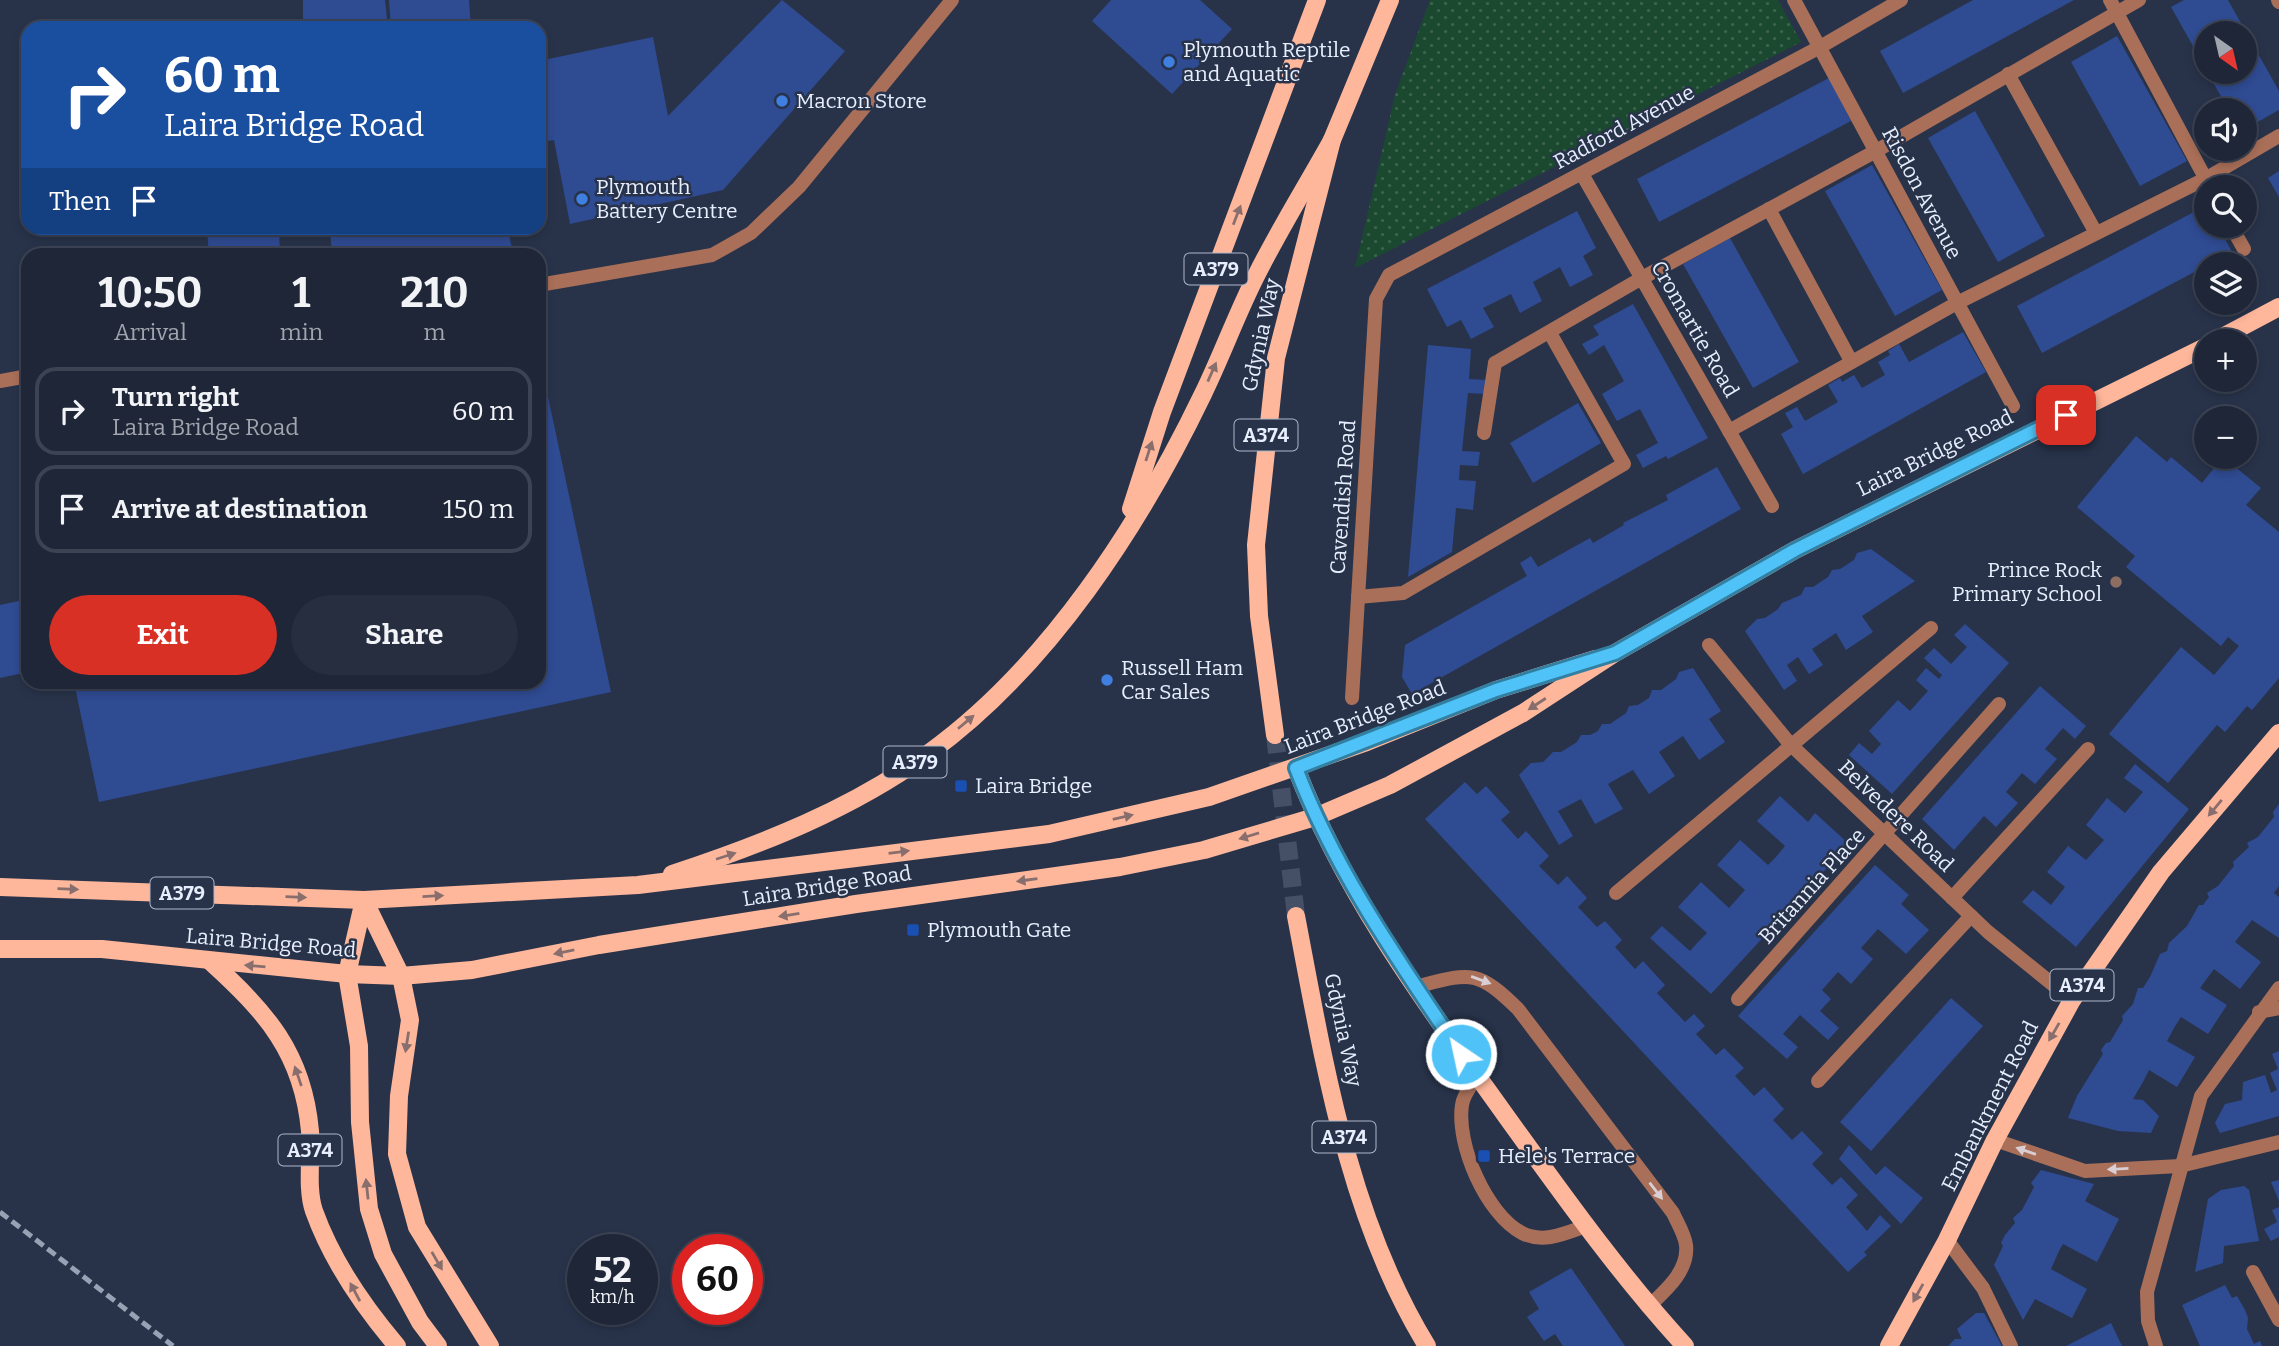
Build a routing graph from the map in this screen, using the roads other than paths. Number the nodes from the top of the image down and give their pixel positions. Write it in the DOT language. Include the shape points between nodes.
graph roads {
  1 [pos="952,0"];
  2 [pos="1317,0"];
  3 [pos="1390,0"];
  4 [pos="1794,0"];
  5 [pos="1901,0"];
  6 [pos="2110,0"];
  7 [pos="2139,0"];
  8 [pos="2117,13"];
  9 [pos="1819,47"];
  10 [pos="2008,74"];
  11 [pos="2279,136"];
  12 [pos="1332,140"];
  13 [pos="1876,151"];
  14 [pos="1582,174"];
  15 [pos="2203,175"];
  16 [pos="2219,175"];
  17 [pos="2194,189"];
  18 [pos="1769,209"];
  19 [pos="2096,233"];
  20 [pos="2238,238"];
  21 [pos="2245,249"];
  22 [pos="1642,278"];
  23 [pos="546,284"];
  24 [pos="1376,299"];
  25 [pos="1957,303"];
  26 [pos="2279,307"];
  27 [pos="2238,329"];
  28 [pos="1550,333"];
  29 [pos="2194,352"];
  30 [pos="1852,361"];
  31 [pos="21,377"];
  32 [pos="0,381"];
  33 [pos="2013,406"];
  34 [pos="1729,431"];
  35 [pos="1484,433"];
  36 [pos="1772,506"];
  37 [pos="1121,539"];
  38 [pos="1358,597"];
  39 [pos="1931,628"];
  40 [pos="1709,645"];
  41 [pos="1615,653"];
  42 [pos="1352,698"];
  43 [pos="2000,704"];
  44 [pos="2279,733"];
  45 [pos="1275,735"];
  46 [pos="1790,744"];
  47 [pos="2088,749"];
  48 [pos="1296,768"];
  49 [pos="1315,817"];
  50 [pos="1886,835"];
  51 [pos="638,886"];
  52 [pos="0,887"];
  53 [pos="1616,893"];
  54 [pos="1952,898"];
  55 [pos="364,900"];
  56 [pos="1296,916"];
  57 [pos="1971,916"];
  58 [pos="0,949"];
  59 [pos="211,962"];
  60 [pos="347,974"];
  61 [pos="401,975"];
  62 [pos="1415,987"];
  63 [pos="2279,988"];
  64 [pos="1738,999"];
  65 [pos="2072,1000"];
  66 [pos="2279,1008"];
  67 [pos="2259,1012"];
  68 [pos="1477,1076"];
  69 [pos="1818,1082"];
  70 [pos="1995,1140"];
  71 [pos="2279,1142"];
  72 [pos="2180,1166"];
  73 [pos="1586,1226"];
  74 [pos="1947,1240"];
  75 [pos="2253,1272"];
  76 [pos="1648,1307"];
  77 [pos="2279,1320"];
  78 [pos="397,1346"];
  79 [pos="438,1346"];
  80 [pos="490,1346"];
  81 [pos="1427,1346"];
  82 [pos="1685,1346"];
  83 [pos="1888,1346"];
  84 [pos="2011,1346"];
  85 [pos="2156,1346"];
  1 -- 23 [label="street" via="799,187 751,233 712,255"];
  37 -- 2 [label="main road, A379, one-way" via="1162,412"];
  3 -- 12 [label="main road, Gdynia Way / A374"];
  4 -- 9 [label="street, Risdon Avenue"];
  5 -- 9 [label="street, Radford Avenue"];
  6 -- 8 [label="street"];
  7 -- 8 [label="street"];
  8 -- 10 [label="street"];
  8 -- 15 [label="street"];
  9 -- 13 [label="street, Risdon Avenue"];
  9 -- 14 [label="street, Radford Avenue"];
  10 -- 13 [label="street"];
  10 -- 19 [label="street"];
  11 -- 16 [label="street"];
  37 -- 12 [label="main road, A379, one-way" via="1178,443 1257,274"];
  12 -- 45 [label="main road, Gdynia Way / A374" via="1276,358 1261,486 1256,545 1259,616"];
  13 -- 18 [label="street"];
  13 -- 25 [label="street, Risdon Avenue"];
  14 -- 22 [label="street, Cromartie Road"];
  14 -- 24 [label="street, Radford Avenue" via="1389,275"];
  17 -- 19 [label="street"];
  18 -- 22 [label="street"];
  18 -- 30 [label="street"];
  19 -- 25 [label="street"];
  20 -- 21 [label="street"];
  22 -- 28 [label="street"];
  22 -- 34 [label="street, Cromartie Road"];
  24 -- 38 [label="street, Cavendish Road"];
  25 -- 30 [label="street"];
  25 -- 33 [label="street, Risdon Avenue"];
  26 -- 27 [label="main road"];
  28 -- 35 [label="street" via="1495,363"];
  28 -- 38 [label="street" via="1624,464 1403,593"];
  29 -- 41 [label="main road, Laira Bridge Road / A379" via="1895,498"];
  30 -- 34 [label="street"];
  31 -- 32 [label="street"];
  34 -- 36 [label="street, Cromartie Road"];
  51 -- 37 [label="main road, A379, one-way" via="747,850 822,817 930,752 1024,665 1086,591"];
  38 -- 42 [label="street, Cavendish Road"];
  39 -- 46 [label="street"];
  40 -- 46 [label="street, Belvedere Road"];
  41 -- 48 [label="main road, Laira Bridge Road / A379" via="1496,690"];
  41 -- 49 [label="main road, Laira Bridge Road / A379, one-way" via="1523,713 1432,764"];
  43 -- 50 [label="street, Britannia Place"];
  44 -- 65 [label="main road, Embankment Road / A374, one-way" via="2161,872"];
  46 -- 50 [label="street, Belvedere Road"];
  46 -- 53 [label="street"];
  47 -- 54 [label="street"];
  48 -- 49 [label="main road"];
  51 -- 48 [label="main road, Laira Bridge Road / A379, one-way" via="1049,834 1209,797"];
  49 -- 61 [label="main road, Laira Bridge Road / A379, one-way" via="1204,850 1120,867 856,904 472,970"];
  49 -- 62 [label="main road"];
  50 -- 54 [label="street, Belvedere Road"];
  50 -- 64 [label="street, Britannia Place"];
  55 -- 51 [label="main road, Laira Bridge Road / A379, one-way"];
  52 -- 55 [label="main road, Laira Bridge Road / A379, one-way"];
  54 -- 57 [label="street, Belvedere Road"];
  55 -- 60 [label="main road, A374"];
  55 -- 61 [label="main road"];
  56 -- 81 [label="main road, Gdynia Way / A374" via="1323,1057 1364,1217"];
  57 -- 65 [label="street, Belvedere Road"];
  57 -- 69 [label="street"];
  58 -- 59 [label="main road, Laira Bridge Road / A379" via="102,949"];
  60 -- 59 [label="main road, Laira Bridge Road / A379, one-way"];
  78 -- 59 [label="main road, A374, one-way" via="362,1304 313,1208 310,1130 291,1055 260,1009"];
  60 -- 61 [label="main road, Laira Bridge Road / A379"];
  79 -- 60 [label="main road, A374, one-way" via="383,1254 369,1209 360,1122 359,1046"];
  61 -- 80 [label="main road, one-way" via="410,1020 399,1096 397,1154 417,1227"];
  62 -- 68 [label="main road"];
  62 -- 76 [label="street, one-way" via="1466,974 1492,983 1518,1009 1673,1213 1686,1245 1683,1265 1673,1283"];
  63 -- 67 [label="street"];
  65 -- 70 [label="main road, Embankment Road / A374, one-way"];
  66 -- 67 [label="street"];
  67 -- 72 [label="street" via="2201,1096"];
  68 -- 73 [label="main road"];
  68 -- 73 [label="street" via="1462,1102 1462,1133 1469,1163 1502,1216 1523,1234 1549,1238"];
  72 -- 70 [label="street, one-way" via="2085,1171"];
  70 -- 74 [label="main road, Embankment Road / A374"];
  71 -- 72 [label="street"];
  72 -- 85 [label="street" via="2147,1292 2148,1321"];
  73 -- 76 [label="main road"];
  74 -- 83 [label="main road, Embankment Road / A374, one-way"];
  74 -- 84 [label="street" via="1983,1288"];
  75 -- 77 [label="street"];
  76 -- 82 [label="main road"];
}
